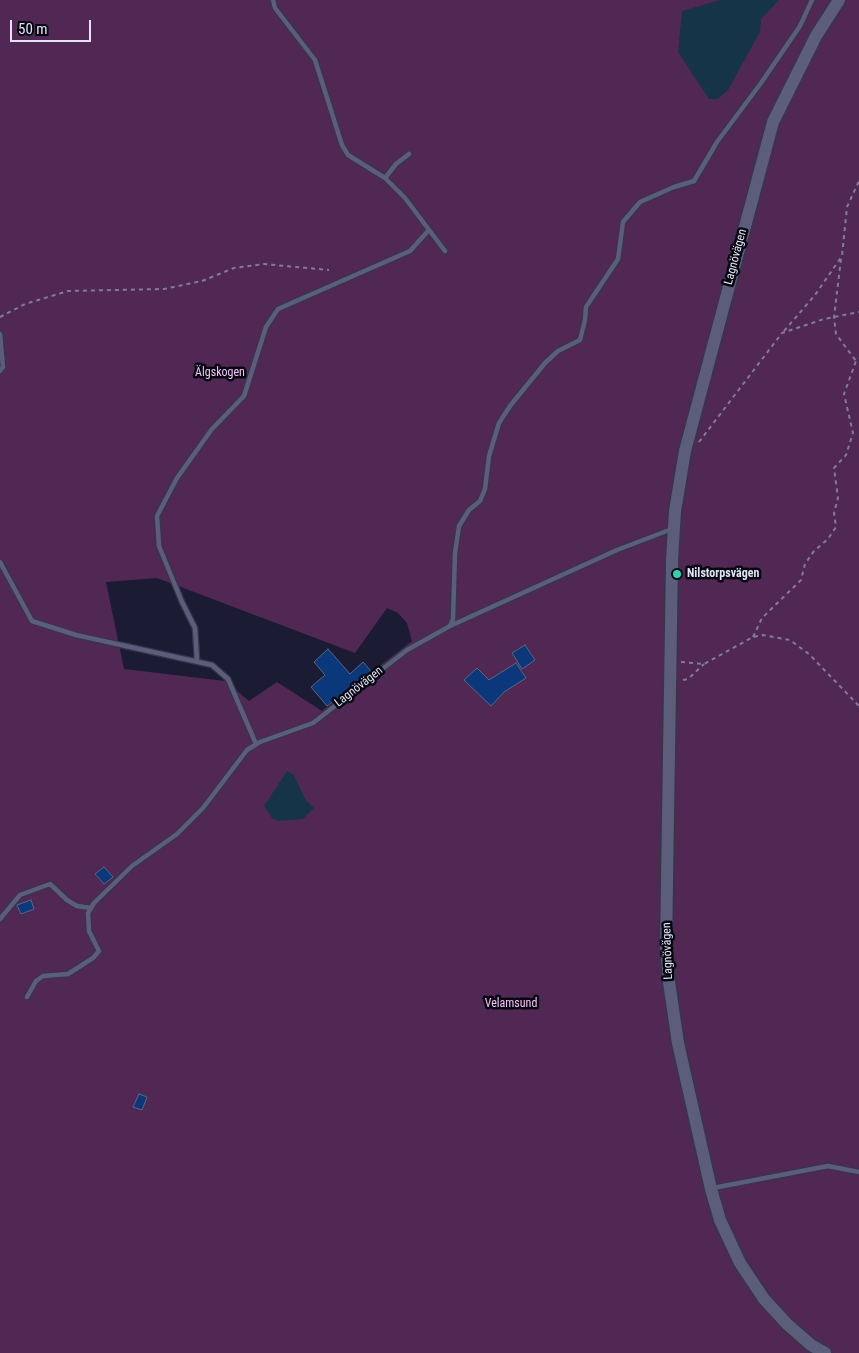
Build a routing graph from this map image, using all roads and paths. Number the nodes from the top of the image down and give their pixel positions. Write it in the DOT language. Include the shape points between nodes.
graph roads {
  1 [pos="273,0"];
  2 [pos="812,0"];
  3 [pos="839,0"];
  4 [pos="409,154"];
  5 [pos="385,178"];
  6 [pos="859,181"];
  7 [pos="428,231"];
  8 [pos="445,250"];
  9 [pos="842,256"];
  10 [pos="329,270"];
  11 [pos="859,312"];
  12 [pos="0,317"];
  13 [pos="834,317"];
  14 [pos="782,332"];
  15 [pos="0,334"];
  16 [pos="858,360"];
  17 [pos="0,371"];
  18 [pos="685,451"];
  19 [pos="674,528"];
  20 [pos="0,562"];
  21 [pos="450,626"];
  22 [pos="753,637"];
  23 [pos="678,654"];
  24 [pos="196,660"];
  25 [pos="704,664"];
  26 [pos="671,682"];
  27 [pos="859,706"];
  28 [pos="256,744"];
  29 [pos="91,908"];
  30 [pos="0,919"];
  31 [pos="27,997"];
  32 [pos="859,1172"];
  33 [pos="711,1189"];
  34 [pos="825,1353"];
  1 -- 5 [label="lane" via="275,8 315,60 348,155"];
  2 -- 21 [label="lane" via="800,26 717,142 694,181 640,202 624,222 618,259 586,307 580,340 558,351 545,363 499,423 489,456 486,489 459,526"];
  3 -- 18 [label="street, Lagnövägen" via="808,49 773,122"];
  4 -- 5 [label="lane"];
  5 -- 7 [label="lane" via="405,198"];
  6 -- 9 [label="path" via="847,207"];
  7 -- 8 [label="lane"];
  7 -- 24 [label="lane" via="410,251 278,309 266,327 244,396 212,429 177,478 156,516 159,546 195,628"];
  9 -- 13 [label="path"];
  9 -- 14 [label="path" via="815,295"];
  10 -- 12 [label="path" via="264,264 234,268 202,281 164,289 68,291 25,304"];
  11 -- 13 [label="path"];
  13 -- 14 [label="path"];
  13 -- 16 [label="path" via="836,334"];
  14 -- 18 [label="path" via="702,441"];
  15 -- 17 [label="lane" via="3,367"];
  16 -- 22 [label="path" via="844,394 853,433 846,454 834,468 838,498 834,513 836,527 805,564 801,580 762,618"];
  18 -- 19 [label="street, Lagnövägen"];
  19 -- 21 [label="lane, Lagnövägen" via="617,550"];
  19 -- 26 [label="street, Lagnövägen"];
  20 -- 24 [label="lane" via="32,621 76,635"];
  21 -- 28 [label="lane, Lagnövägen" via="407,650 313,723"];
  22 -- 25 [label="path"];
  22 -- 27 [label="path" via="790,640 809,654"];
  23 -- 25 [label="path" via="681,663"];
  24 -- 28 [label="lane" via="212,665 228,679"];
  25 -- 26 [label="path" via="688,679"];
  26 -- 33 [label="street, Lagnövägen" via="666,947 678,1043"];
  28 -- 29 [label="lane, Lagnövägen" via="239,759 204,808 176,834 132,866"];
  29 -- 30 [label="lane" via="77,906 50,884 20,895"];
  29 -- 31 [label="lane" via="88,912 89,931 99,951 83,966 68,974 43,976 36,981"];
  32 -- 33 [label="lane" via="828,1166"];
  33 -- 34 [label="street, Lagnövägen" via="732,1249 748,1277 787,1324"];
}
